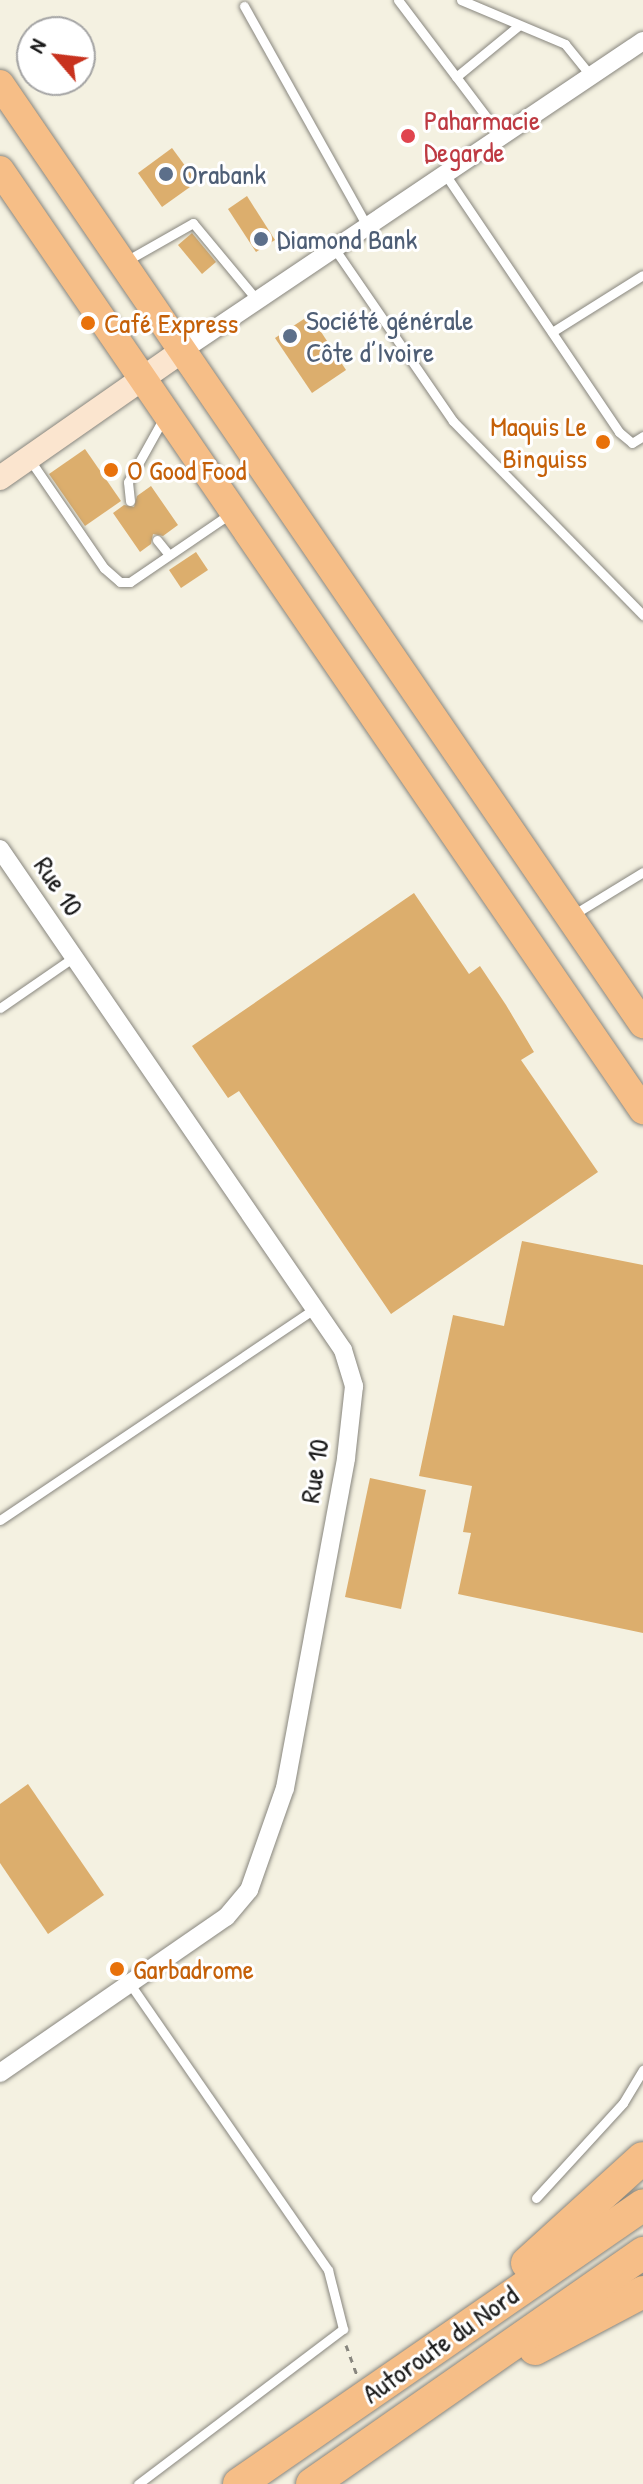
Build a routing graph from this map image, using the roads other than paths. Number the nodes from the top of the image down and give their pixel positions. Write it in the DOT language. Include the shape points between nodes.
graph roads {
  1 [pos="398,0"];
  2 [pos="461,0"];
  3 [pos="244,6"];
  4 [pos="518,26"];
  5 [pos="643,41"];
  6 [pos="591,76"];
  7 [pos="456,77"];
  8 [pos="0,84"];
  9 [pos="501,136"];
  10 [pos="0,170"];
  11 [pos="445,174"];
  12 [pos="367,226"];
  13 [pos="334,248"];
  14 [pos="120,265"];
  15 [pos="643,275"];
  16 [pos="257,300"];
  17 [pos="215,328"];
  18 [pos="552,332"];
  19 [pos="179,353"];
  20 [pos="140,379"];
  21 [pos="204,389"];
  22 [pos="165,416"];
  23 [pos="643,436"];
  24 [pos="28,458"];
  25 [pos="0,478"];
  26 [pos="130,501"];
  27 [pos="231,513"];
  28 [pos="157,540"];
  29 [pos="169,555"];
  30 [pos="643,615"];
  31 [pos="0,849"];
  32 [pos="643,872"];
  33 [pos="571,916"];
  34 [pos="74,957"];
  35 [pos="0,1008"];
  36 [pos="643,1024"];
  37 [pos="643,1110"];
  38 [pos="316,1308"];
  39 [pos="0,1520"];
  40 [pos="130,1984"];
  41 [pos="643,2070"];
  42 [pos="0,2073"];
  43 [pos="643,2158"];
  44 [pos="536,2198"];
  45 [pos="643,2205"];
  46 [pos="643,2253"];
  47 [pos="643,2292"];
  48 [pos="425,2353"];
  49 [pos="439,2398"];
  50 [pos="138,2484"];
  51 [pos="239,2484"];
  52 [pos="312,2484"];
  1 -- 7 [label="lane"];
  2 -- 4 [label="lane"];
  3 -- 12 [label="lane"];
  4 -- 6 [label="lane" via="565,44"];
  4 -- 7 [label="lane"];
  5 -- 6 [label="street"];
  6 -- 9 [label="street"];
  7 -- 9 [label="lane"];
  8 -- 14 [label="main road"];
  9 -- 11 [label="street"];
  10 -- 20 [label="main road"];
  11 -- 12 [label="street"];
  11 -- 18 [label="lane"];
  12 -- 13 [label="street"];
  13 -- 16 [label="street"];
  13 -- 30 [label="lane" via="453,421"];
  14 -- 16 [label="lane" via="193,223"];
  14 -- 19 [label="main road"];
  15 -- 18 [label="lane"];
  16 -- 17 [label="street"];
  17 -- 19 [label="street"];
  17 -- 21 [label="street" via="203,359"];
  18 -- 23 [label="lane" via="625,440 632,443"];
  19 -- 20 [label="street"];
  19 -- 21 [label="main road"];
  20 -- 22 [label="main road"];
  20 -- 24 [label="street"];
  21 -- 33 [label="main road"];
  22 -- 26 [label="lane" via="128,482"];
  22 -- 27 [label="main road"];
  24 -- 25 [label="street"];
  24 -- 29 [label="lane" via="111,576 130,582"];
  27 -- 29 [label="lane"];
  27 -- 37 [label="main road"];
  28 -- 29 [label="lane"];
  31 -- 34 [label="street, Rue 10"];
  32 -- 33 [label="lane"];
  33 -- 36 [label="main road"];
  34 -- 35 [label="lane"];
  34 -- 38 [label="street, Rue 10"];
  38 -- 39 [label="lane"];
  38 -- 40 [label="street, Rue 10" via="350,1363 354,1386 341,1488 285,1788 249,1890 226,1917"];
  40 -- 42 [label="street, Rue 10"];
  40 -- 50 [label="lane" via="328,2270 343,2329"];
  41 -- 44 [label="lane" via="623,2103"];
  43 -- 48 [label="highway"];
  45 -- 48 [label="highway, Autoroute du Nord"];
  46 -- 49 [label="highway, Autoroute du Nord"];
  47 -- 49 [label="highway"];
  48 -- 51 [label="highway, Autoroute du Nord"];
  49 -- 52 [label="highway, Autoroute du Nord"];
}
